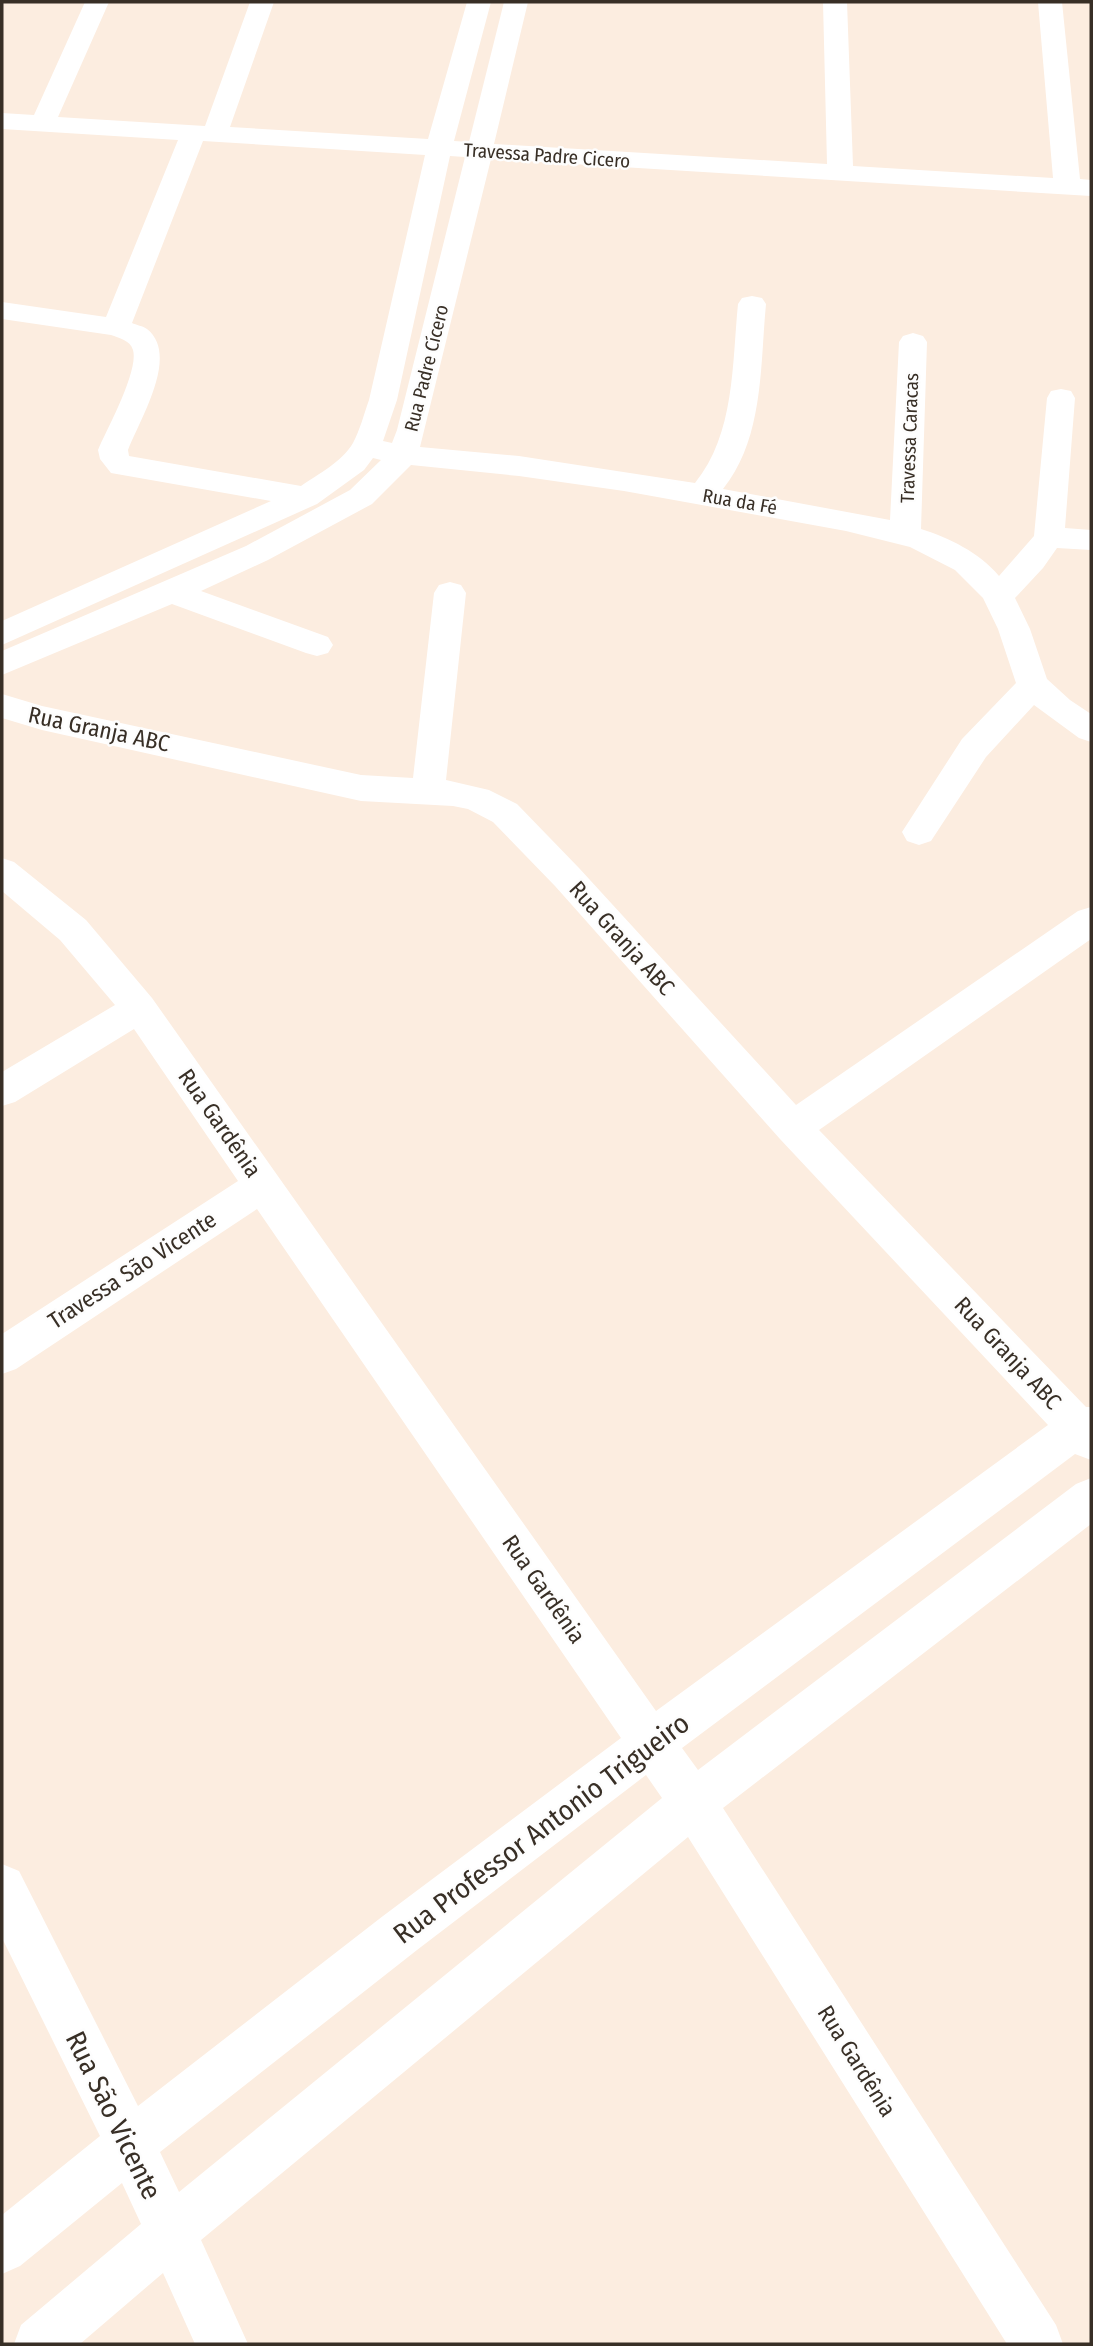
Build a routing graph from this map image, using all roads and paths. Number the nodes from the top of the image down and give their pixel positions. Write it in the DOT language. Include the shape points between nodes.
graph roads {
  1 [pos="97,2"];
  2 [pos="262,2"];
  3 [pos="479,2"];
  4 [pos="516,2"];
  5 [pos="835,2"];
  6 [pos="1050,2"];
  7 [pos="43,123"];
  8 [pos="8,129"];
  9 [pos="204,133"];
  10 [pos="439,148"];
  11 [pos="479,150"];
  12 [pos="839,172"];
  13 [pos="1079,187"];
  14 [pos="752,304"];
  15 [pos="2,311"];
  16 [pos="116,327"];
  17 [pos="913,342"];
  18 [pos="1061,398"];
  19 [pos="366,447"];
  20 [pos="402,457"];
  21 [pos="702,495"];
  22 [pos="306,498"];
  23 [pos="905,535"];
  24 [pos="1049,537"];
  25 [pos="1091,540"];
  26 [pos="171,592"];
  27 [pos="450,593"];
  28 [pos="998,596"];
  29 [pos="2,634"];
  30 [pos="317,645"];
  31 [pos="2,664"];
  32 [pos="1032,685"];
  33 [pos="2,706"];
  34 [pos="1091,730"];
  35 [pos="428,791"];
  36 [pos="919,832"];
  37 [pos="2,871"];
  38 [pos="1091,921"];
  39 [pos="139,1008"];
  40 [pos="2,1091"];
  41 [pos="793,1128"];
  42 [pos="263,1185"];
  43 [pos="2,1356"];
  44 [pos="1087,1431"];
  45 [pos="1091,1498"];
  46 [pos="651,1742"];
  47 [pos="693,1803"];
  48 [pos="2,1888"];
  49 [pos="130,2143"];
  50 [pos="171,2232"];
  51 [pos="2,2249"];
  52 [pos="40,2344"];
  53 [pos="222,2344"];
  54 [pos="1037,2344"];
  1 -- 7 [label="street"];
  2 -- 9 [label="street"];
  3 -- 10 [label="street, Rua Padre Cícero"];
  4 -- 11 [label="street, Rua Padre Cícero"];
  5 -- 12 [label="street"];
  6 -- 13 [label="street"];
  7 -- 8 [label="street, Travessa Padre Cicero"];
  7 -- 9 [label="street, Travessa Padre Cicero"];
  9 -- 10 [label="street, Travessa Padre Cicero"];
  9 -- 16 [label="street"];
  10 -- 11 [label="street, Travessa Padre Cicero"];
  10 -- 19 [label="street, Rua Padre Cícero" via="383,400"];
  11 -- 12 [label="street, Travessa Padre Cicero"];
  11 -- 20 [label="street, Rua Padre Cícero"];
  12 -- 13 [label="street, Travessa Padre Cicero"];
  14 -- 21 [label="street" via="738,430 719,474"];
  15 -- 16 [label="street"];
  16 -- 22 [label="street" via="137,335 147,350 147,368 113,450 122,466"];
  17 -- 23 [label="street, Travessa Caracas"];
  18 -- 24 [label="street"];
  19 -- 20 [label="street, Rua da Fé"];
  19 -- 22 [label="street, Rua Padre Cícero"];
  20 -- 21 [label="street, Rua da Fé" via="514,465"];
  20 -- 26 [label="street, Rua Padre Cícero" via="361,497 257,553"];
  21 -- 23 [label="street, Rua da Fé"];
  22 -- 29 [label="street, Rua Padre Cícero"];
  23 -- 28 [label="street, Rua da Fé" via="956,558 984,578"];
  24 -- 25 [label="street"];
  24 -- 28 [label="street"];
  26 -- 30 [label="street"];
  26 -- 31 [label="street, Rua Padre Cícero"];
  27 -- 35 [label="street"];
  28 -- 32 [label="street, Rua da Fé"];
  32 -- 34 [label="street"];
  32 -- 36 [label="street" via="974,748"];
  33 -- 35 [label="street, Rua Granja ABC" via="361,788"];
  35 -- 41 [label="street, Rua Granja ABC" via="477,799 505,813"];
  37 -- 39 [label="street, Rua Gardênia" via="74,930"];
  38 -- 41 [label="street"];
  39 -- 40 [label="street"];
  39 -- 42 [label="street, Rua Gardênia"];
  41 -- 44 [label="street, Rua Granja ABC"];
  42 -- 43 [label="street, Travessa São Vicente"];
  42 -- 46 [label="street, Rua Gardênia"];
  44 -- 46 [label="street, Rua Professor Antonio Trigueiro"];
  45 -- 47 [label="street"];
  46 -- 47 [label="street, Rua Gardênia"];
  46 -- 49 [label="street, Rua Professor Antonio Trigueiro"];
  47 -- 50 [label="street"];
  47 -- 54 [label="street, Rua Gardênia"];
  48 -- 49 [label="street, Rua São Vicente"];
  49 -- 50 [label="street, Rua São Vicente"];
  49 -- 51 [label="street, Rua Professor Antonio Trigueiro"];
  50 -- 52 [label="street"];
  50 -- 53 [label="street, Rua São Vicente"];
}
